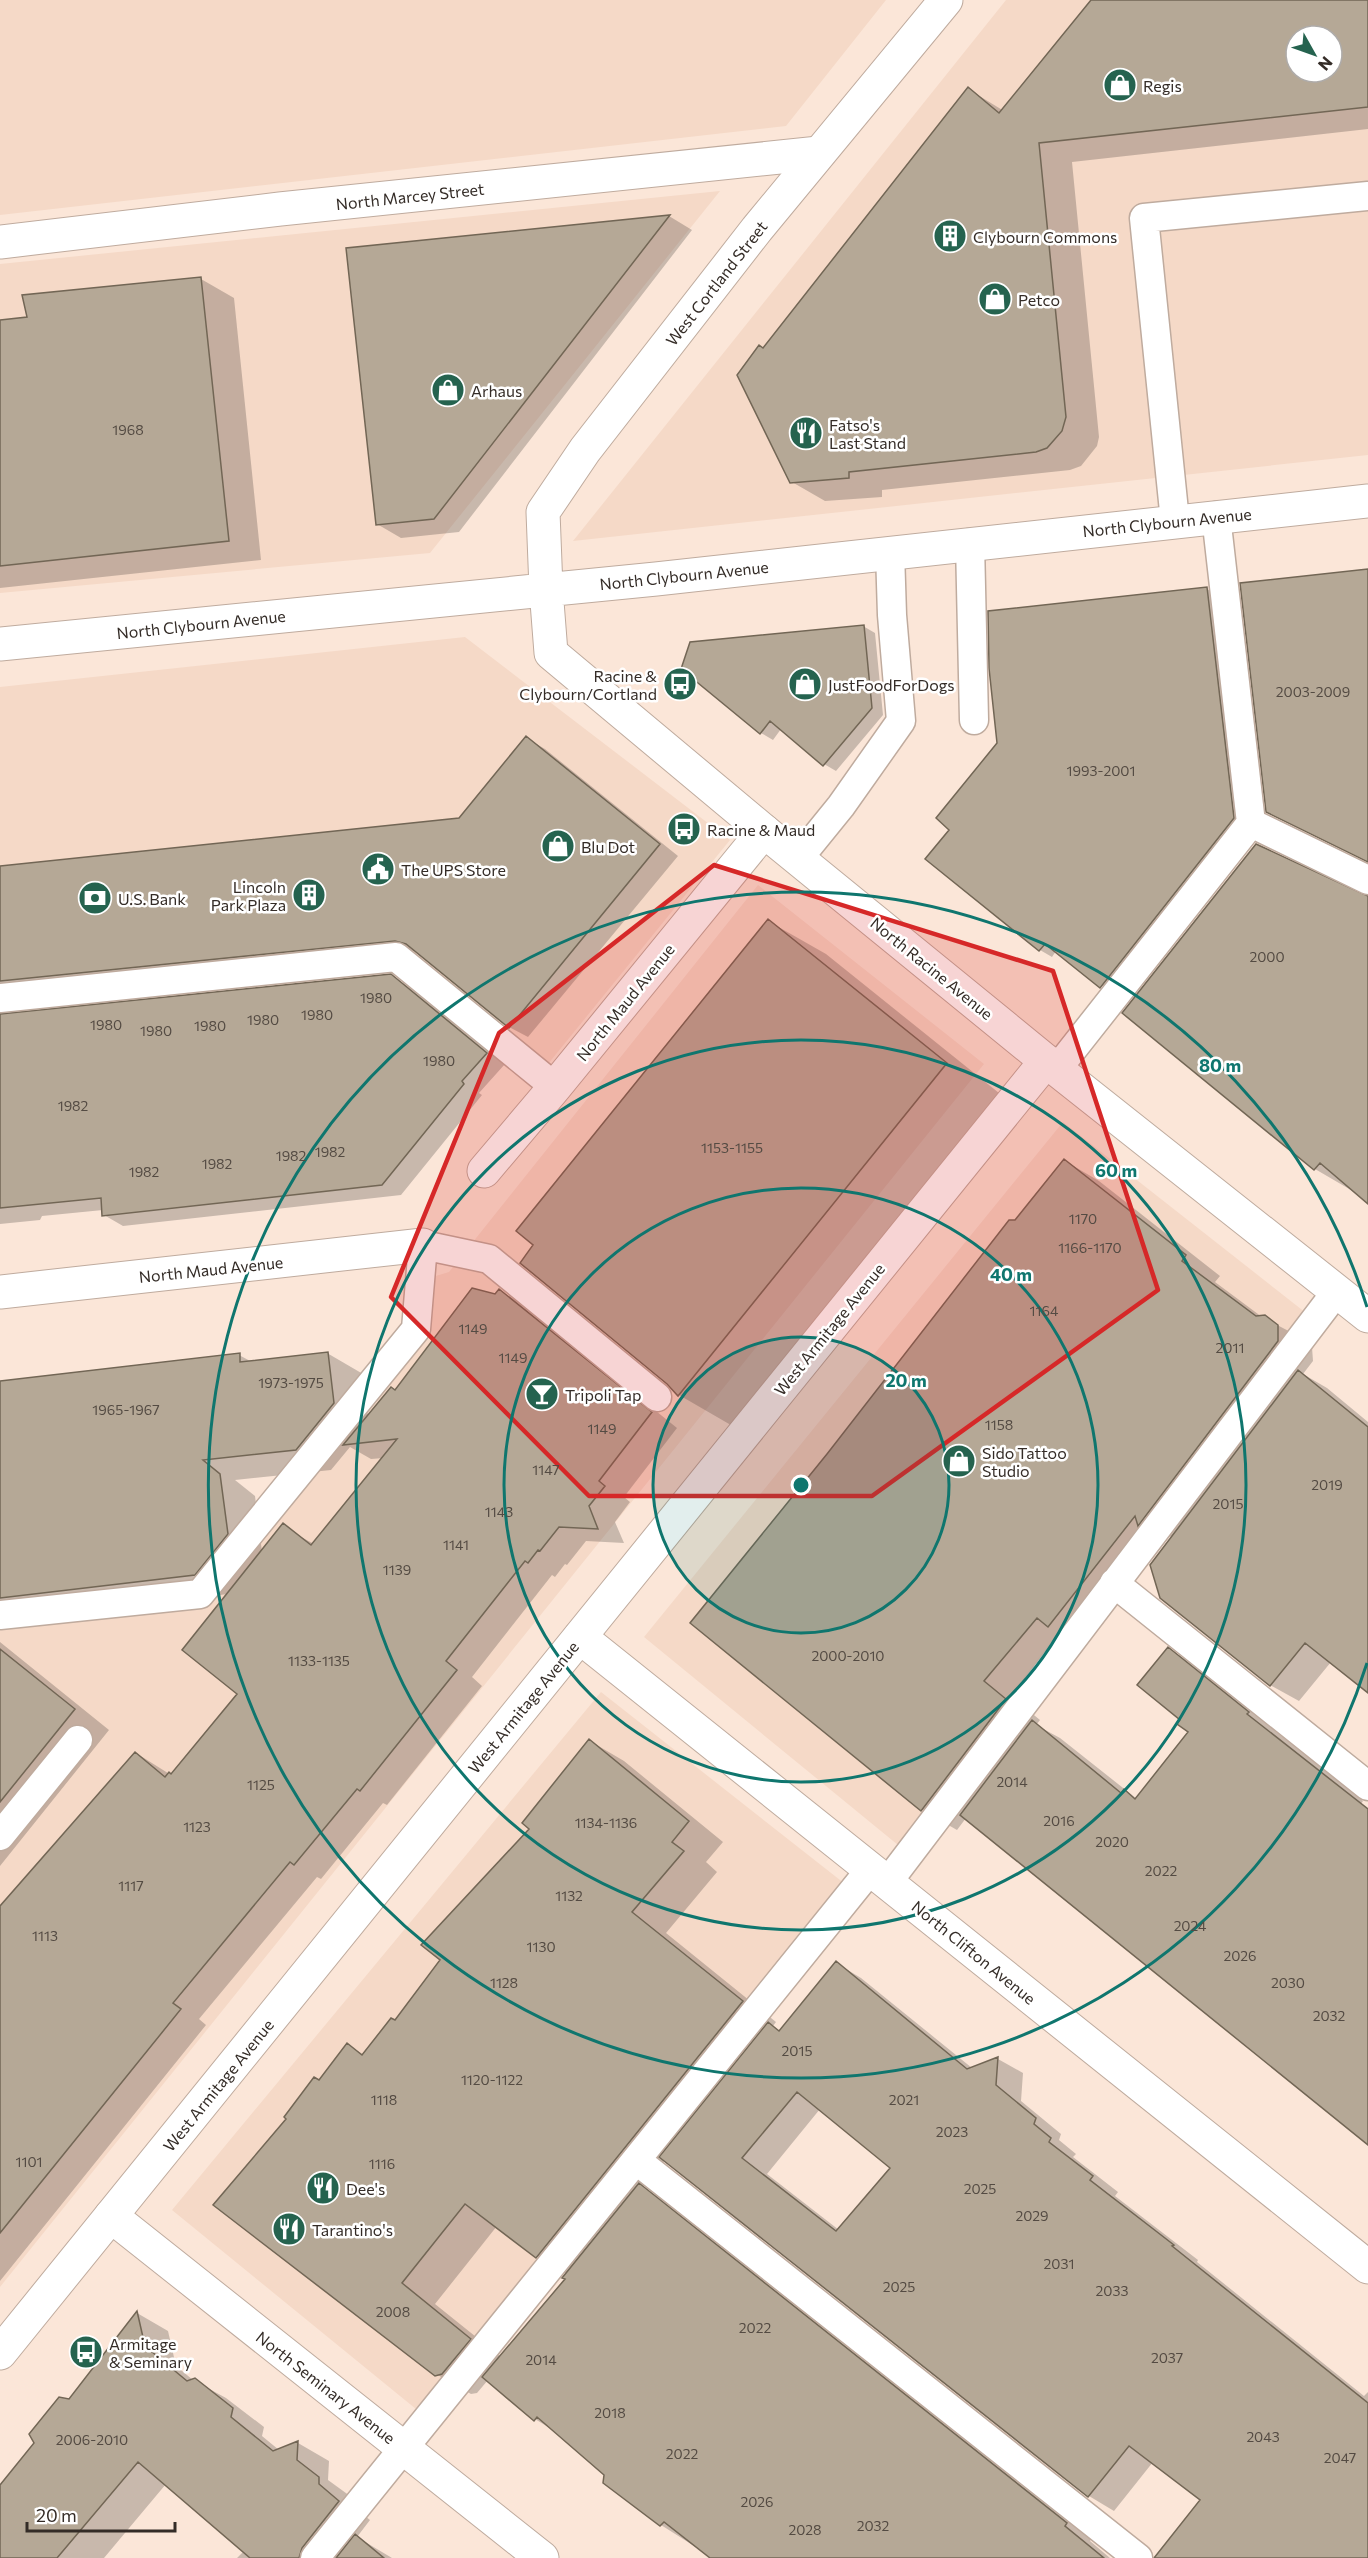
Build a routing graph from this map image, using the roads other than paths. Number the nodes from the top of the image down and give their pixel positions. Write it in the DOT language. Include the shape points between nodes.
graph roads {
  1 [pos="946,0"];
  2 [pos="819,153"];
  3 [pos="1368,196"];
  4 [pos="0,242"];
  5 [pos="1368,501"];
  6 [pos="1216,516"];
  7 [pos="1175,521"];
  8 [pos="970,543"];
  9 [pos="890,552"];
  10 [pos="546,589"];
  11 [pos="0,644"];
  12 [pos="974,720"];
  13 [pos="1251,823"];
  14 [pos="764,831"];
  15 [pos="798,860"];
  16 [pos="1368,880"];
  17 [pos="0,998"];
  18 [pos="1052,1065"];
  19 [pos="555,1088"];
  20 [pos="484,1171"];
  21 [pos="423,1245"];
  22 [pos="1337,1291"];
  23 [pos="0,1292"];
  24 [pos="1368,1316"];
  25 [pos="657,1397"];
  26 [pos="1114,1583"];
  27 [pos="0,1615"];
  28 [pos="580,1637"];
  29 [pos="78,1740"];
  30 [pos="1368,1786"];
  31 [pos="0,1836"];
  32 [pos="879,1876"];
  33 [pos="636,2160"];
  34 [pos="111,2217"];
  35 [pos="1368,2267"];
  36 [pos="0,2353"];
  37 [pos="403,2448"];
  38 [pos="315,2558"];
  39 [pos="542,2558"];
  40 [pos="1138,2558"];
  1 -- 2 [label="main road, West Cortland Street"];
  2 -- 4 [label="main road, North Marcey Street"];
  2 -- 10 [label="main road, West Cortland Street" via="585,450 543,512"];
  3 -- 7 [label="lane" via="1144,218"];
  5 -- 6 [label="main road, North Clybourn Avenue"];
  6 -- 7 [label="main road, North Clybourn Avenue"];
  6 -- 13 [label="lane"];
  7 -- 8 [label="main road, North Clybourn Avenue"];
  8 -- 9 [label="main road, North Clybourn Avenue"];
  8 -- 12 [label="lane"];
  9 -- 10 [label="main road, North Clybourn Avenue"];
  9 -- 15 [label="lane" via="901,721"];
  10 -- 11 [label="main road, North Clybourn Avenue"];
  10 -- 14 [label="main road, North Racine Avenue" via="551,653"];
  13 -- 16 [label="lane"];
  13 -- 18 [label="lane"];
  14 -- 15 [label="main road, North Racine Avenue"];
  14 -- 19 [label="main road, North Maud Avenue"];
  15 -- 18 [label="main road, North Racine Avenue"];
  17 -- 19 [label="lane" via="396,957"];
  18 -- 22 [label="main road, North Racine Avenue"];
  18 -- 28 [label="main road, West Armitage Avenue"];
  19 -- 20 [label="main road, North Maud Avenue"];
  21 -- 23 [label="main road, North Maud Avenue"];
  21 -- 25 [label="lane" via="489,1259"];
  21 -- 27 [label="lane" via="416,1329 200,1594"];
  22 -- 24 [label="main road, North Racine Avenue"];
  22 -- 26 [label="lane"];
  26 -- 30 [label="lane"];
  26 -- 32 [label="lane"];
  28 -- 32 [label="main road, North Clifton Avenue"];
  28 -- 34 [label="main road, West Armitage Avenue"];
  29 -- 31 [label="lane"];
  32 -- 33 [label="lane"];
  32 -- 35 [label="main road, North Clifton Avenue"];
  33 -- 37 [label="lane"];
  33 -- 40 [label="lane"];
  34 -- 36 [label="main road, West Armitage Avenue"];
  34 -- 37 [label="main road, North Seminary Avenue"];
  37 -- 38 [label="lane"];
  37 -- 39 [label="main road, North Seminary Avenue"];
}
